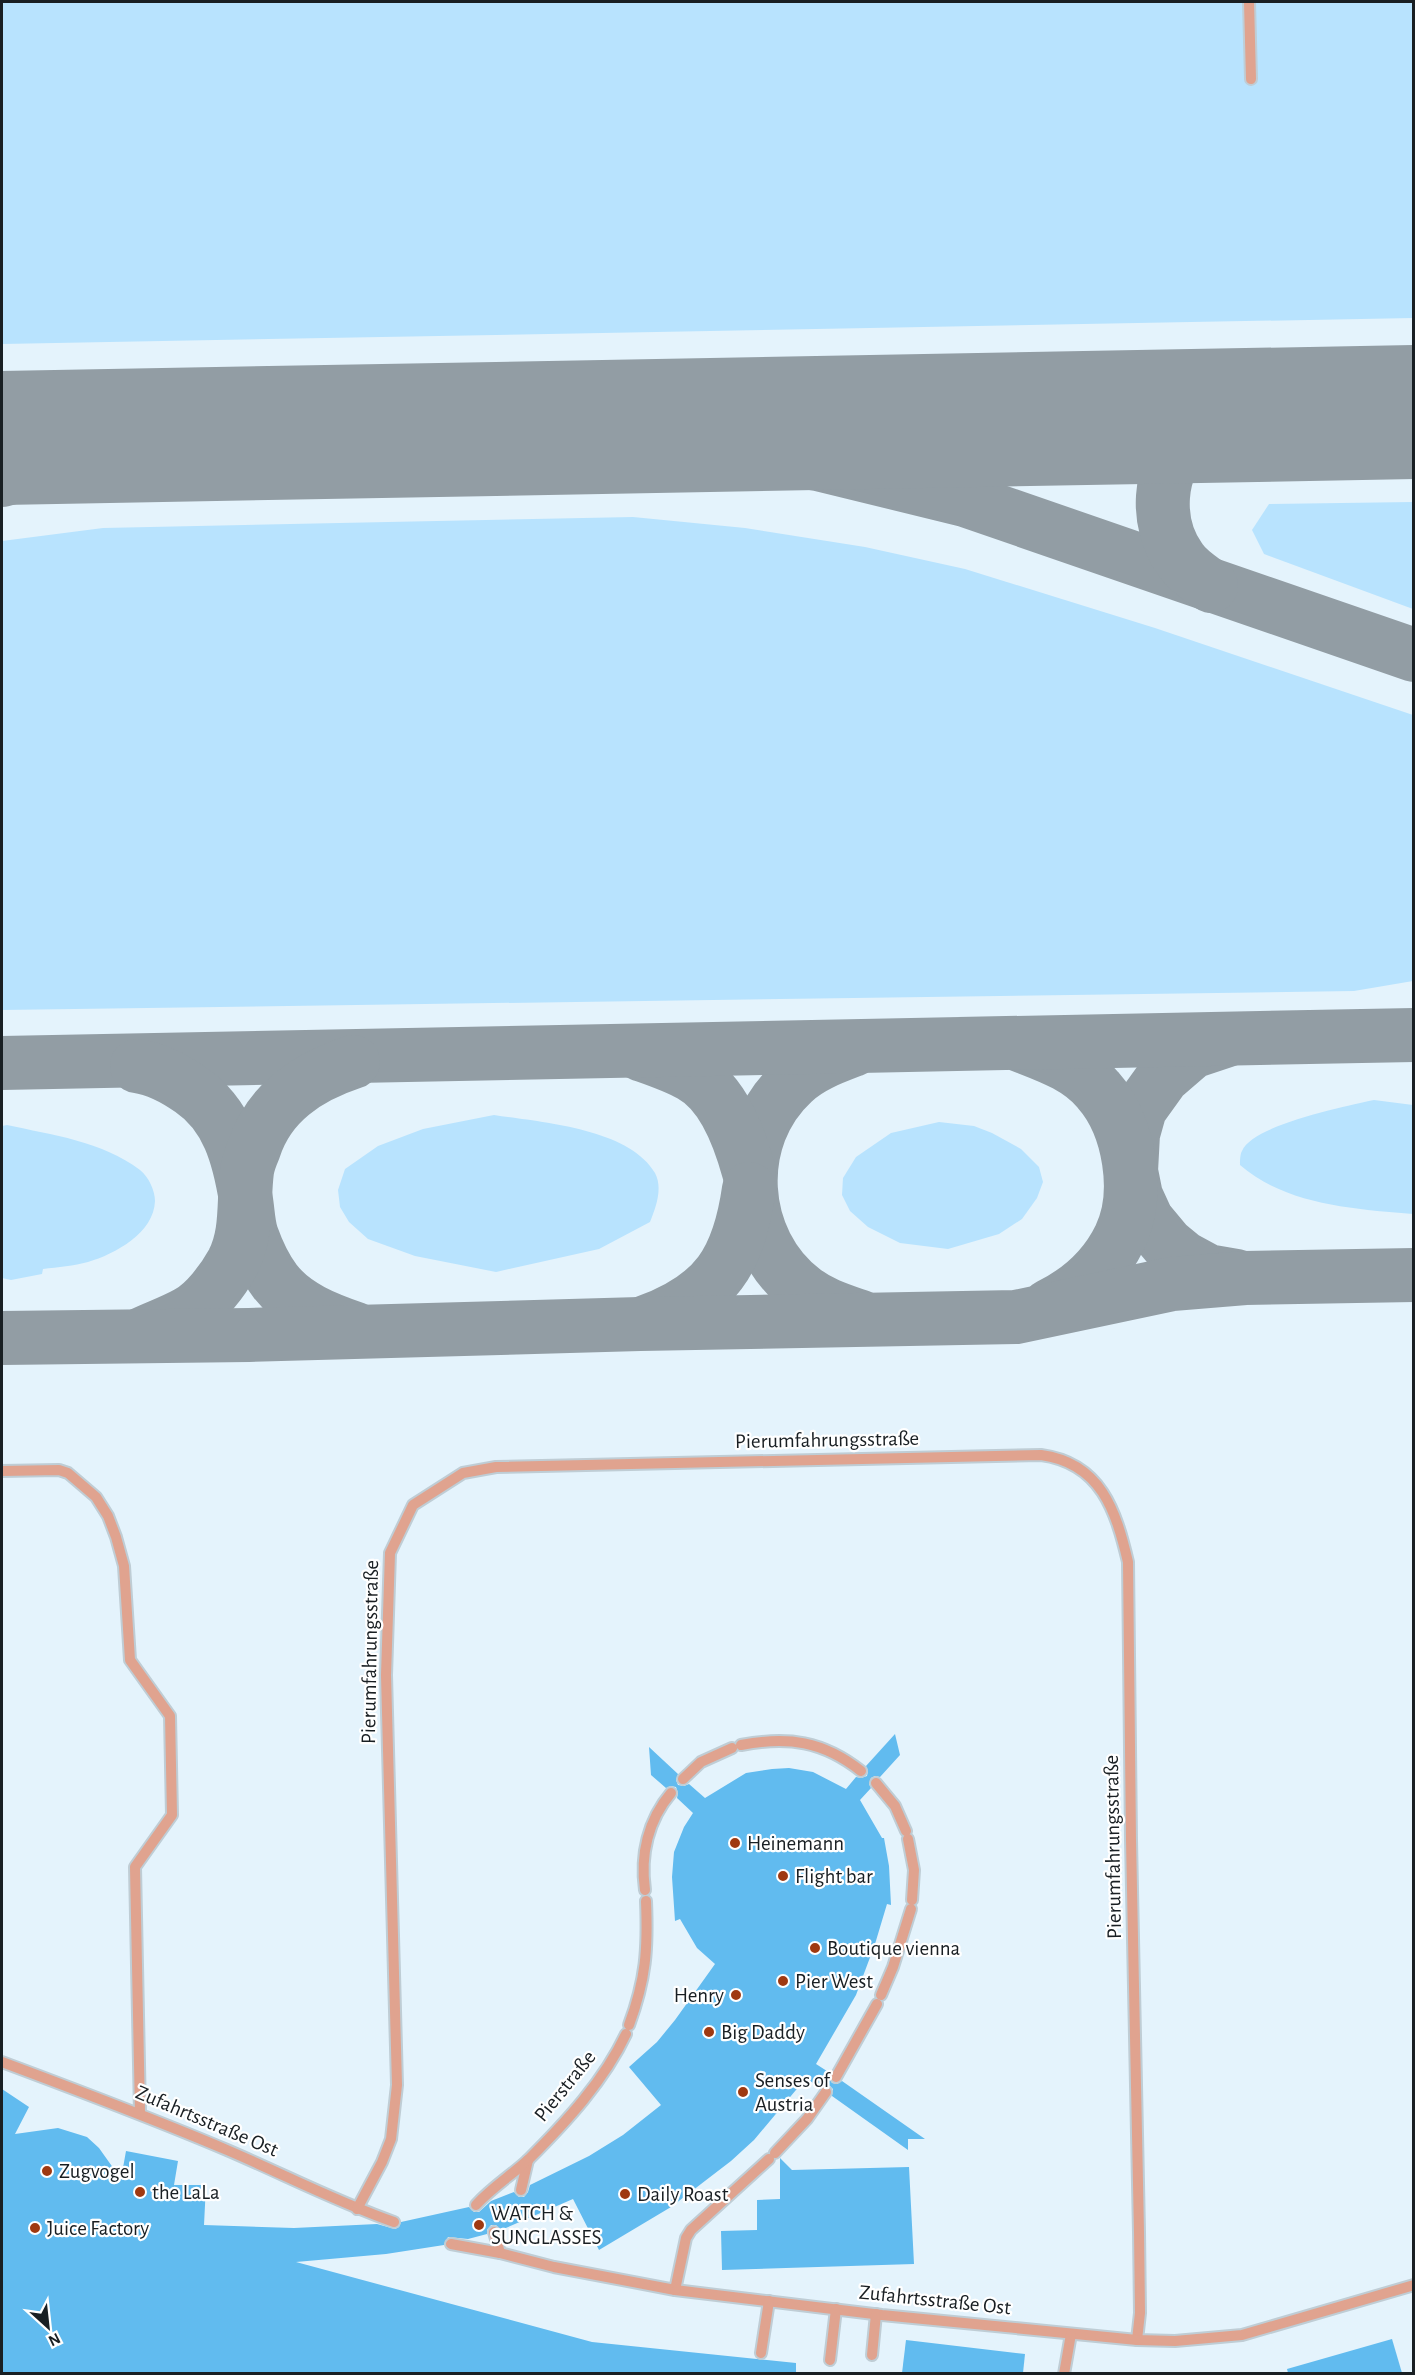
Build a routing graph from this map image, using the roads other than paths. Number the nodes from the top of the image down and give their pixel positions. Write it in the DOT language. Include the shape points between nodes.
graph roads {
  1 [pos="1249,2"];
  2 [pos="1251,79"];
  3 [pos="2,1471"];
  4 [pos="861,1771"];
  5 [pos="683,1779"];
  6 [pos="876,1783"];
  7 [pos="671,1792"];
  8 [pos="2,2062"];
  9 [pos="836,2077"];
  10 [pos="826,2092"];
  11 [pos="140,2113"];
  12 [pos="528,2160"];
  13 [pos="521,2190"];
  14 [pos="476,2205"];
  15 [pos="357,2209"];
  16 [pos="394,2222"];
  17 [pos="494,2232"];
  18 [pos="451,2244"];
  19 [pos="500,2253"];
  20 [pos="1413,2285"];
  21 [pos="675,2290"];
  22 [pos="768,2301"];
  23 [pos="836,2309"];
  24 [pos="876,2314"];
  25 [pos="1071,2334"];
  26 [pos="1137,2340"];
  27 [pos="761,2353"];
  28 [pos="872,2355"];
  29 [pos="830,2360"];
  30 [pos="1064,2373"];
  1 -- 2 [label="lane"];
  3 -- 11 [label="lane" via="58,1470 68,1473 96,1497 108,1516 124,1566 130,1660 170,1716 172,1815 135,1868"];
  4 -- 5 [label="lane" via="821,1747 768,1740 736,1747 701,1762"];
  6 -- 9 [label="lane" via="895,1806 907,1835 914,1870 911,1904 879,2000"];
  7 -- 12 [label="lane, Pierstraße" via="648,1833 644,1867 648,1942 645,1970 628,2029 609,2067 590,2092"];
  8 -- 11 [label="lane, Zufahrtsstraße Ost"];
  10 -- 21 [label="lane" via="772,2156 691,2230"];
  11 -- 15 [label="lane, Zufahrtsstraße Ost"];
  12 -- 13 [label="lane, Pierstraße"];
  12 -- 14 [label="lane, Pierstraße"];
  15 -- 16 [label="lane, Zufahrtsstraße Ost"];
  15 -- 26 [label="lane, Pierumfahrungsstraße" via="391,2139 397,2085 386,1675 390,1553 413,1505 463,1473 495,1467 1054,1457 1082,1471 1100,1487 1119,1526 1128,1562 1140,2244"];
  17 -- 19 [label="lane"];
  18 -- 19 [label="lane, Zufahrtsstraße Ost"];
  19 -- 21 [label="lane, Zufahrtsstraße Ost"];
  20 -- 26 [label="lane, Zufahrtsstraße Ost" via="1242,2335 1206,2340"];
  21 -- 22 [label="lane, Zufahrtsstraße Ost"];
  22 -- 23 [label="lane, Zufahrtsstraße Ost"];
  22 -- 27 [label="lane"];
  23 -- 24 [label="lane, Zufahrtsstraße Ost"];
  23 -- 29 [label="lane"];
  24 -- 25 [label="lane, Zufahrtsstraße Ost"];
  24 -- 28 [label="lane"];
  25 -- 26 [label="lane, Zufahrtsstraße Ost"];
  25 -- 30 [label="lane"];
}
